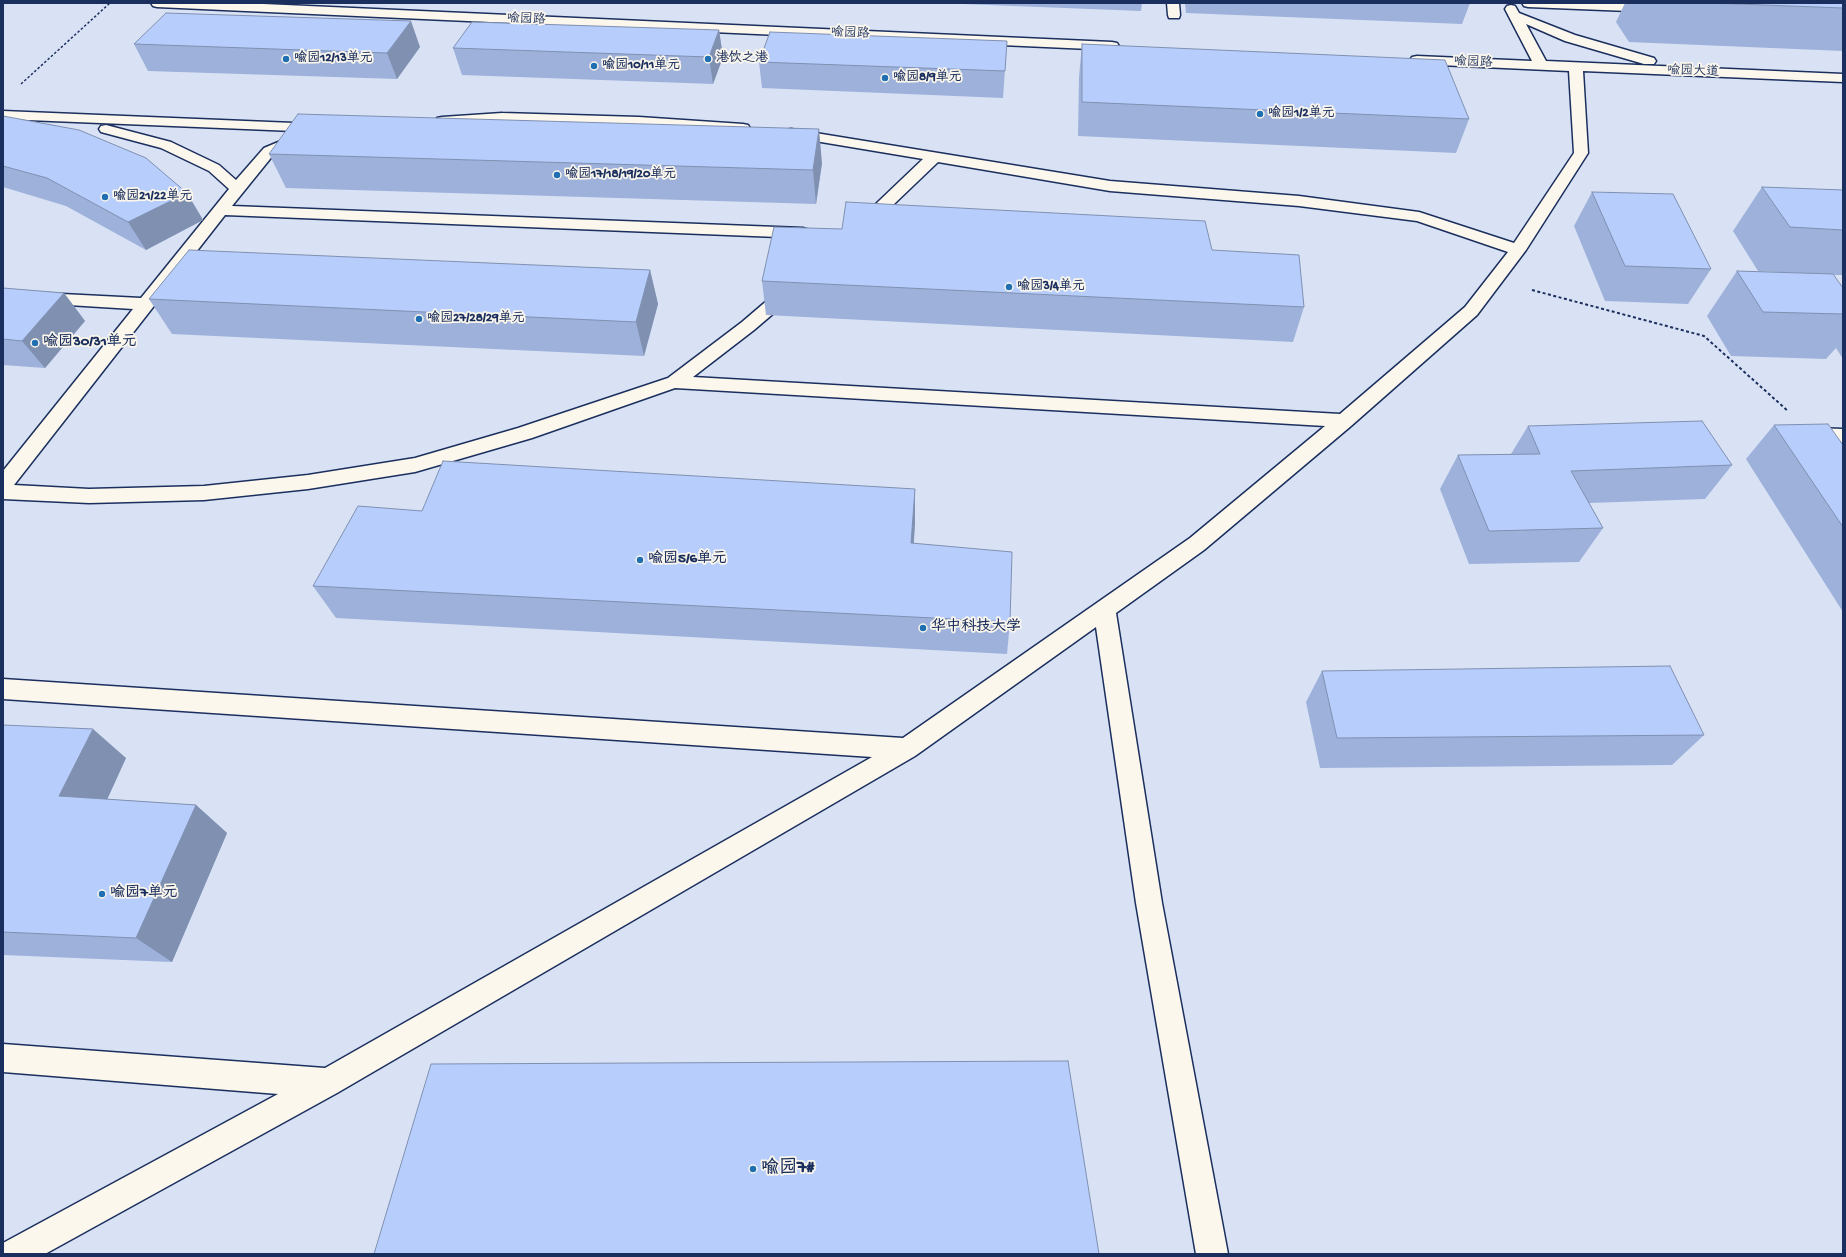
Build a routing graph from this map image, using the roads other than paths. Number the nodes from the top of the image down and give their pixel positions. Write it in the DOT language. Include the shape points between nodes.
graph roads {
  1 [pos="157,3"];
  2 [pos="1508,3"];
  3 [pos="1528,3"];
  4 [pos="1670,9"];
  5 [pos="1514,15"];
  6 [pos="1128,47"];
  7 [pos="1407,60"];
  8 [pos="1542,66"];
  9 [pos="1576,67"];
  10 [pos="1691,72"];
  11 [pos="1843,78"];
  12 [pos="3,115"];
  13 [pos="66,118"];
  14 [pos="431,122"];
  15 [pos="757,128"];
  16 [pos="780,131"];
  17 [pos="934,157"];
  18 [pos="237,189"];
  19 [pos="220,210"];
  20 [pos="820,234"];
  21 [pos="852,235"];
  22 [pos="1518,250"];
  23 [pos="800,281"];
  24 [pos="3,296"];
  25 [pos="146,304"];
  26 [pos="674,382"];
  27 [pos="1344,421"];
  28 [pos="1843,436"];
  29 [pos="1843,478"];
  30 [pos="3,485"];
  31 [pos="3,492"];
  32 [pos="1104,609"];
  33 [pos="3,689"];
  34 [pos="907,749"];
  35 [pos="3,1058"];
  36 [pos="327,1083"];
  37 [pos="14,1254"];
  38 [pos="1212,1254"];
  1 -- 6 [label="street, 喻园路"];
  2 -- 5 [label="street"];
  3 -- 4 [label="street"];
  5 -- 8 [label="street"];
  5 -- 10 [label="street" via="1570,38"];
  7 -- 8 [label="street, 喻园路"];
  8 -- 9 [label="street, 喻园大道"];
  9 -- 10 [label="street, 喻园大道"];
  9 -- 22 [label="street" via="1582,153"];
  10 -- 11 [label="street, 喻园大道"];
  12 -- 13 [label="street"];
  13 -- 18 [label="street" via="166,145 214,168"];
  13 -- 18 [label="street" via="326,128 269,151"];
  14 -- 15 [label="street" via="502,117"];
  16 -- 17 [label="street"];
  17 -- 21 [label="street"];
  17 -- 22 [label="street" via="1110,186 1298,202 1418,217"];
  18 -- 19 [label="street"];
  19 -- 20 [label="street"];
  19 -- 25 [label="street"];
  22 -- 27 [label="street" via="1471,311"];
  23 -- 26 [label="street" via="748,326"];
  24 -- 25 [label="street"];
  25 -- 30 [label="street"];
  26 -- 27 [label="street"];
  26 -- 31 [label="street" via="525,433 415,465 385,470 308,482 204,493 89,496"];
  27 -- 32 [label="street" via="1197,544"];
  28 -- 29 [label="street" via="1813,435"];
  32 -- 34 [label="street"];
  32 -- 38 [label="street" via="1149,903"];
  33 -- 34 [label="street"];
  34 -- 36 [label="street"];
  35 -- 36 [label="street"];
  36 -- 37 [label="street"];
}
